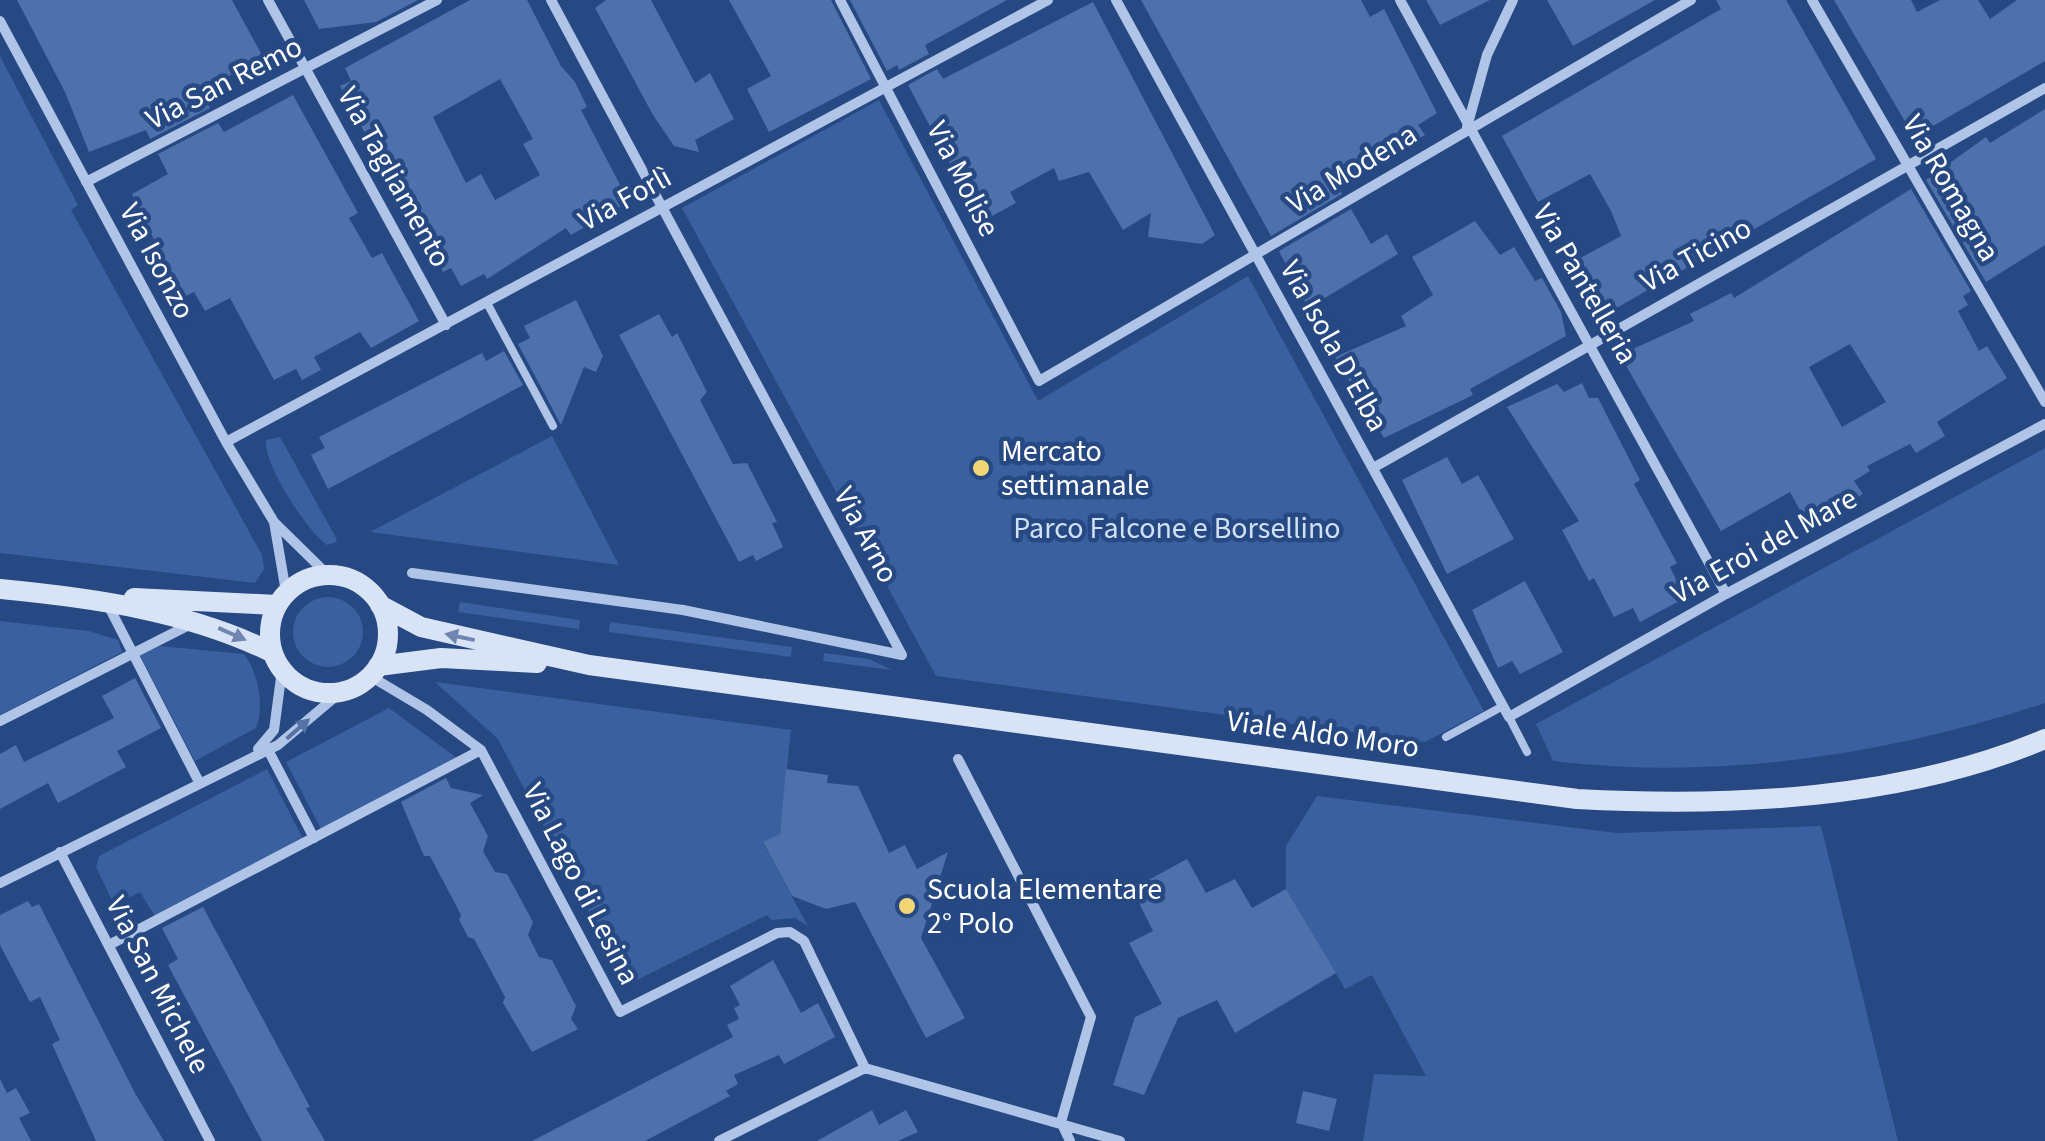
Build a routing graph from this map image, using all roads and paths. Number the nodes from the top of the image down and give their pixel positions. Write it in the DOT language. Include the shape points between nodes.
graph roads {
  1 [pos="268,0"];
  2 [pos="437,0"];
  3 [pos="552,0"];
  4 [pos="840,0"];
  5 [pos="1048,0"];
  6 [pos="1116,0"];
  7 [pos="1400,0"];
  8 [pos="1513,0"];
  9 [pos="1691,0"];
  10 [pos="1812,0"];
  11 [pos="0,21"];
  12 [pos="306,69"];
  13 [pos="886,86"];
  14 [pos="2045,88"];
  15 [pos="1466,128"];
  16 [pos="1910,166"];
  17 [pos="86,182"];
  18 [pos="662,207"];
  19 [pos="1256,256"];
  20 [pos="487,303"];
  21 [pos="446,325"];
  22 [pos="1591,342"];
  23 [pos="1039,381"];
  24 [pos="2045,402"];
  25 [pos="2045,424"];
  26 [pos="553,426"];
  27 [pos="226,442"];
  28 [pos="1373,468"];
  29 [pos="274,522"];
  30 [pos="412,574"];
  31 [pos="328,575"];
  32 [pos="0,589"];
  33 [pos="1726,594"];
  34 [pos="281,598"];
  35 [pos="105,599"];
  36 [pos="380,605"];
  37 [pos="195,612"];
  38 [pos="132,653"];
  39 [pos="277,662"];
  40 [pos="589,665"];
  41 [pos="374,671"];
  42 [pos="341,692"];
  43 [pos="1503,706"];
  44 [pos="1509,717"];
  45 [pos="0,721"];
  46 [pos="1446,738"];
  47 [pos="2045,740"];
  48 [pos="266,746"];
  49 [pos="481,750"];
  50 [pos="1527,752"];
  51 [pos="958,759"];
  52 [pos="199,782"];
  53 [pos="314,838"];
  54 [pos="60,852"];
  55 [pos="0,883"];
  56 [pos="109,946"];
  57 [pos="865,1068"];
  58 [pos="1061,1122"];
  59 [pos="210,1141"];
  60 [pos="719,1141"];
  61 [pos="1070,1141"];
  62 [pos="1120,1141"];
  1 -- 12 [label="street, Via Tagliamento"];
  2 -- 12 [label="street, Via San Remo"];
  3 -- 18 [label="street, Via Arno"];
  4 -- 13 [label="street, Via Molise"];
  5 -- 13 [label="street, Via Forlì"];
  6 -- 19 [label="street, Via Isola D'Elba"];
  7 -- 15 [label="street, Via Pantelleria"];
  8 -- 15 [label="street" via="1487,55"];
  9 -- 15 [label="street, Via Modena"];
  10 -- 16 [label="street, Via Romagna"];
  11 -- 17 [label="street, Via Isonzo"];
  12 -- 17 [label="street, Via San Remo"];
  12 -- 21 [label="street, Via Tagliamento"];
  13 -- 18 [label="street, Via Forlì"];
  13 -- 23 [label="street, Via Molise"];
  14 -- 16 [label="street, Via Ticino"];
  15 -- 19 [label="street, Via Modena"];
  15 -- 22 [label="street, Via Pantelleria"];
  16 -- 22 [label="street, Via Ticino"];
  16 -- 24 [label="street, Via Romagna"];
  17 -- 27 [label="street, Via Isonzo"];
  18 -- 20 [label="street, Via Forlì"];
  18 -- 30 [label="street, Via Arno" via="902,655 683,610"];
  19 -- 23 [label="street, Via Modena"];
  19 -- 28 [label="street, Via Isola D'Elba"];
  20 -- 21 [label="street, Via Forlì"];
  20 -- 26 [label="lane"];
  21 -- 27 [label="street, Via Forlì"];
  22 -- 28 [label="street, Via Ticino"];
  22 -- 33 [label="street, Via Pantelleria"];
  25 -- 33 [label="street, Via Eroi del Mare"];
  27 -- 29 [label="street, Via Isonzo"];
  28 -- 43 [label="street, Via Isola D'Elba"];
  29 -- 31 [label="street"];
  29 -- 34 [label="street"];
  31 -- 34 [label="main road"];
  31 -- 36 [label="main road, Viale Aldo Moro" via="359,583"];
  32 -- 35 [label="main road"];
  33 -- 44 [label="street, Via Eroi del Mare"];
  34 -- 37 [label="main road"];
  34 -- 39 [label="main road" via="270,620"];
  35 -- 37 [label="main road"];
  35 -- 38 [label="street"];
  40 -- 36 [label="main road, Viale Aldo Moro, one-way" via="421,627"];
  36 -- 41 [label="main road" via="388,630"];
  37 -- 38 [label="street"];
  37 -- 39 [label="main road, one-way"];
  38 -- 45 [label="street"];
  38 -- 52 [label="street"];
  39 -- 42 [label="main road" via="308,690"];
  39 -- 48 [label="street" via="274,730"];
  40 -- 41 [label="main road, Viale Aldo Moro" via="441,658"];
  40 -- 47 [label="main road, Viale Aldo Moro" via="1611,801 1728,801 1868,786 1955,770"];
  41 -- 42 [label="main road, Viale Aldo Moro"];
  41 -- 49 [label="street, Via Lago di Lesina"];
  48 -- 42 [label="street, one-way" via="286,740"];
  43 -- 44 [label="street, Via Isola D'Elba"];
  43 -- 46 [label="lane"];
  44 -- 50 [label="lane"];
  48 -- 52 [label="street"];
  48 -- 53 [label="street"];
  49 -- 53 [label="street"];
  49 -- 57 [label="street, Via Lago di Lesina" via="620,1012 790,932 804,942"];
  51 -- 58 [label="street" via="1091,1016"];
  52 -- 54 [label="street"];
  53 -- 56 [label="street"];
  54 -- 55 [label="street"];
  54 -- 56 [label="street, Via San Michele"];
  56 -- 59 [label="street, Via San Michele"];
  57 -- 58 [label="street"];
  57 -- 60 [label="street"];
  58 -- 61 [label="street"];
  58 -- 62 [label="street"];
}
